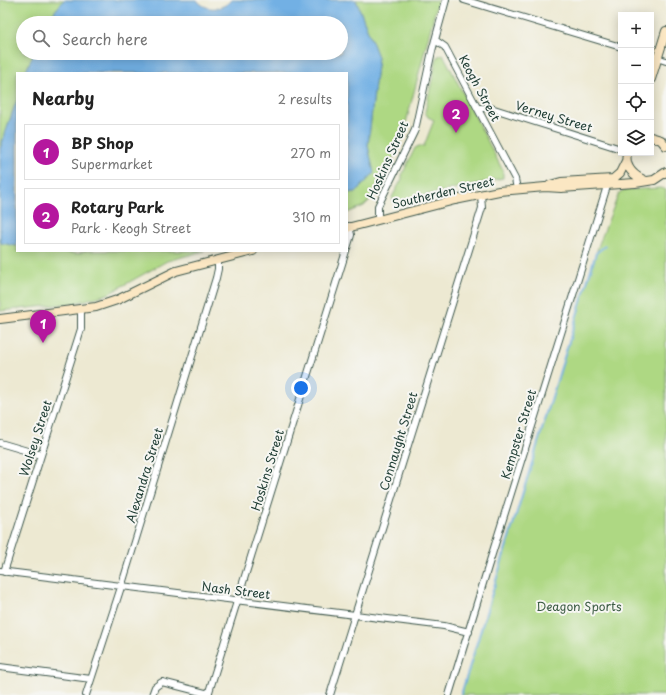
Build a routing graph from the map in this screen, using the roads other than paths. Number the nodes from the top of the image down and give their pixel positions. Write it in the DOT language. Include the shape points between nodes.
graph roads {
  1 [pos="446,0"];
  2 [pos="464,0"];
  3 [pos="666,31"];
  4 [pos="435,40"];
  5 [pos="618,46"];
  6 [pos="654,57"];
  7 [pos="666,61"];
  8 [pos="479,108"];
  9 [pos="654,137"];
  10 [pos="666,146"];
  11 [pos="618,148"];
  12 [pos="627,157"];
  13 [pos="666,172"];
  14 [pos="650,181"];
  15 [pos="666,181"];
  16 [pos="608,183"];
  17 [pos="517,189"];
  18 [pos="481,194"];
  19 [pos="378,219"];
  20 [pos="348,227"];
  21 [pos="348,246"];
  22 [pos="249,252"];
  23 [pos="346,252"];
  24 [pos="218,260"];
  25 [pos="81,310"];
  26 [pos="0,319"];
  27 [pos="0,443"];
  28 [pos="41,455"];
  29 [pos="2,571"];
  30 [pos="121,586"];
  31 [pos="238,601"];
  32 [pos="355,616"];
  33 [pos="469,632"];
  34 [pos="0,668"];
  35 [pos="91,679"];
  36 [pos="86,695"];
  37 [pos="152,695"];
  38 [pos="208,695"];
  39 [pos="330,695"];
  40 [pos="449,695"];
  1 -- 4 [label="street"];
  2 -- 5 [label="street"];
  3 -- 6 [label="main road"];
  4 -- 8 [label="street, Keogh Street" via="445,47"];
  4 -- 19 [label="street, Hoskins Street" via="415,130 378,206"];
  6 -- 7 [label="street"];
  8 -- 11 [label="street, Verney Street" via="491,108"];
  8 -- 17 [label="street, Keogh Street" via="515,179"];
  9 -- 10 [label="main road"];
  12 -- 14 [label="main road" via="635,175"];
  12 -- 16 [label="main road" via="617,177"];
  13 -- 14 [label="main road"];
  14 -- 15 [label="main road, Southerden Street"];
  14 -- 16 [label="main road, Southerden Street"];
  16 -- 17 [label="main road, Southerden Street" via="561,182 545,187"];
  16 -- 33 [label="street, Kempster Street"];
  17 -- 18 [label="main road, Southerden Street"];
  18 -- 19 [label="main road, Southerden Street"];
  18 -- 32 [label="street, Connaught Street" via="482,208"];
  19 -- 20 [label="main road, Southerden Street"];
  20 -- 21 [label="street, Hoskins Street" via="351,234"];
  22 -- 24 [label="main road"];
  23 -- 31 [label="street, Hoskins Street"];
  24 -- 25 [label="main road" via="172,272 112,302"];
  24 -- 30 [label="street, Alexandra Street" via="216,278"];
  25 -- 26 [label="main road"];
  25 -- 28 [label="street, Wolsey Street" via="81,329"];
  27 -- 28 [label="street"];
  28 -- 29 [label="street, Wolsey Street"];
  29 -- 30 [label="street, Nash Street"];
  30 -- 31 [label="street, Nash Street"];
  30 -- 35 [label="street, Alexandra Street"];
  31 -- 32 [label="street, Nash Street"];
  31 -- 38 [label="street, Hoskins Street"];
  32 -- 33 [label="street, Nash Street" via="444,626"];
  32 -- 39 [label="street, Connaught Street"];
  33 -- 40 [label="street, Kempster Street"];
  34 -- 35 [label="street"];
  35 -- 36 [label="street, Alexandra Street"];
  37 -- 38 [label="street" via="155,687 162,682"];
}
